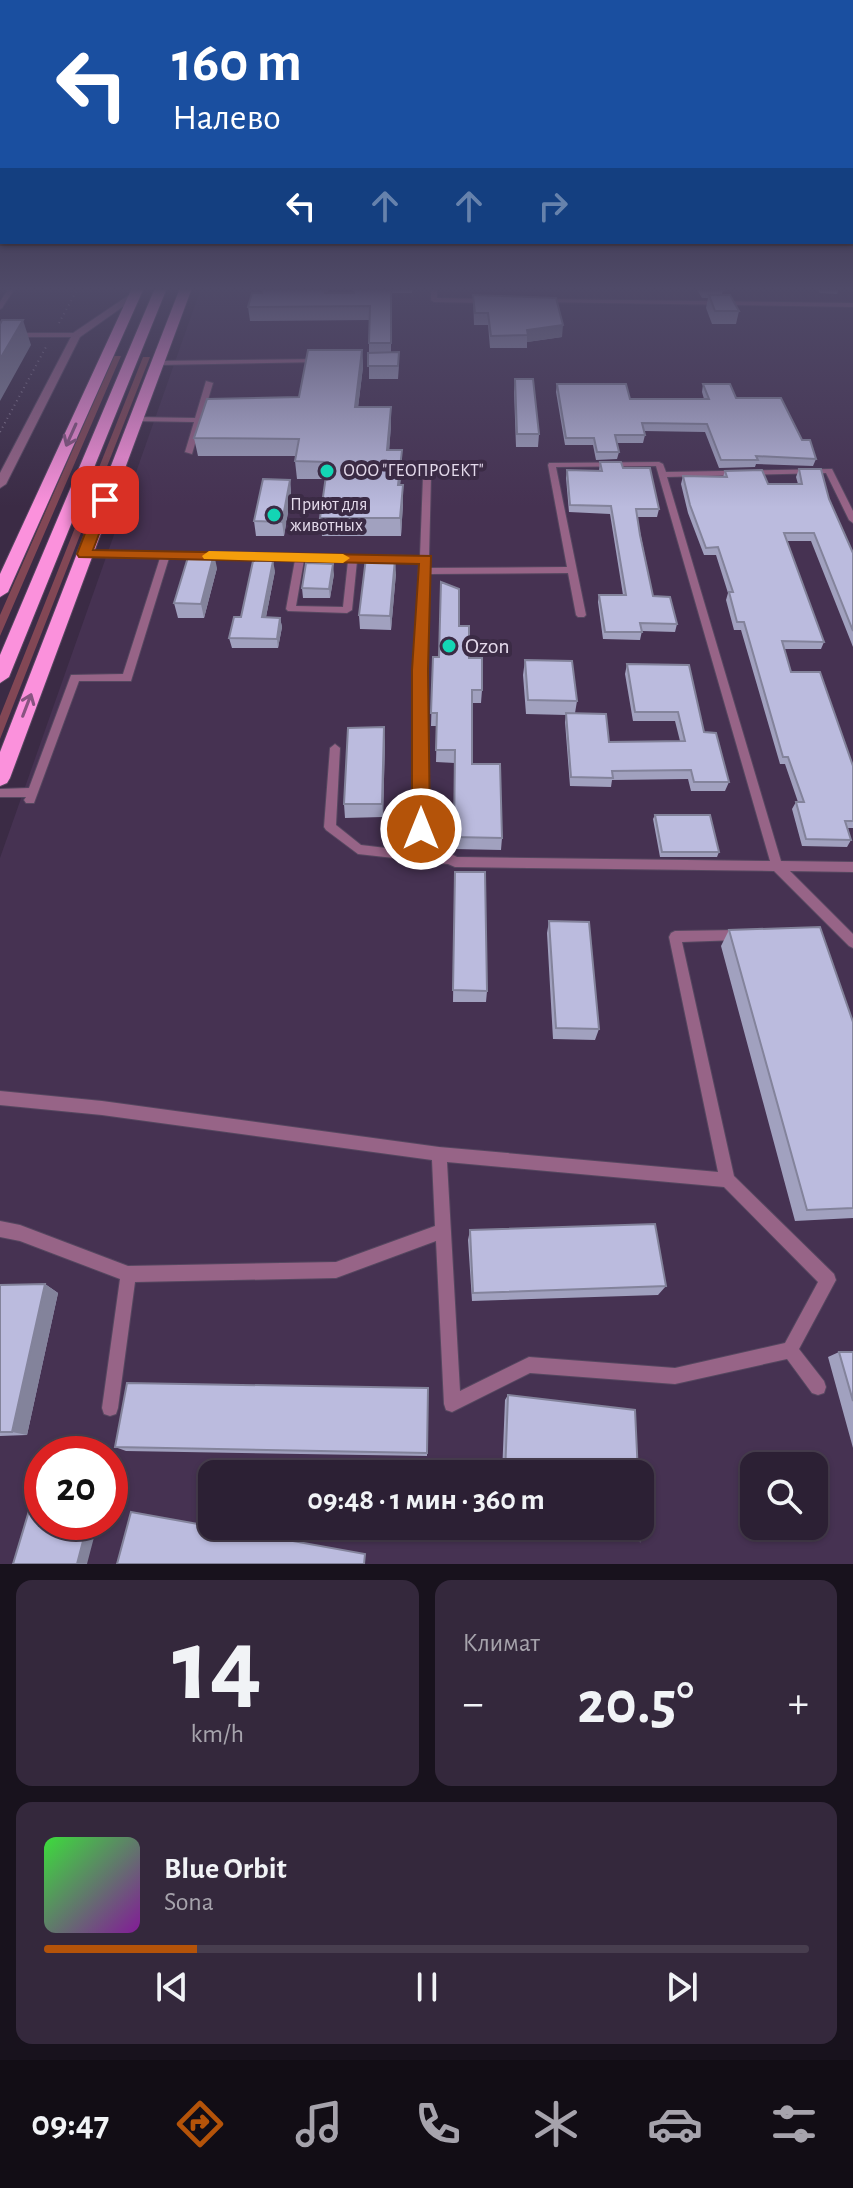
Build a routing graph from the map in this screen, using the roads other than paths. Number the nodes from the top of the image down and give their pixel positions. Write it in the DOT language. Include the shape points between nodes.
graph roads {
  1 [pos="63,361"];
  2 [pos="104,361"];
  3 [pos="131,361"];
  4 [pos="336,361"];
  5 [pos="157,363"];
  6 [pos="209,383"];
  7 [pos="135,419"];
  8 [pos="198,420"];
  9 [pos="189,452"];
  10 [pos="662,475"];
  11 [pos="427,477"];
  12 [pos="0,483"];
  13 [pos="853,520"];
  14 [pos="84,554"];
  15 [pos="165,555"];
  16 [pos="300,557"];
  17 [pos="353,558"];
  18 [pos="426,565"];
  19 [pos="571,570"];
  20 [pos="0,592"];
  21 [pos="581,615"];
  22 [pos="0,677"];
  23 [pos="335,748"];
  24 [pos="0,778"];
  25 [pos="0,793"];
  26 [pos="455,862"];
  27 [pos="777,866"];
  28 [pos="853,867"];
  29 [pos="753,935"];
  30 [pos="853,942"];
  31 [pos="0,1098"];
  32 [pos="439,1154"];
  33 [pos="727,1180"];
  34 [pos="0,1229"];
  35 [pos="443,1231"];
  36 [pos="128,1274"];
  37 [pos="790,1350"];
  38 [pos="818,1387"];
  39 [pos="110,1408"];
  1 -- 12 [label="street"];
  2 -- 20 [label="main road, one-way"];
  3 -- 22 [label="main road"];
  4 -- 5 [label="lane"];
  5 -- 7 [label="main road"];
  6 -- 8 [label="lane"];
  7 -- 8 [label="lane"];
  7 -- 14 [label="main road"];
  8 -- 9 [label="lane"];
  10 -- 13 [label="lane" via="829,471"];
  10 -- 19 [label="lane" via="659,464 552,465"];
  10 -- 27 [label="lane"];
  11 -- 18 [label="lane"];
  14 -- 15 [label="lane"];
  24 -- 14 [label="main road, one-way"];
  15 -- 16 [label="lane"];
  15 -- 25 [label="lane" via="127,678 75,677 31,796"];
  16 -- 17 [label="lane"];
  16 -- 17 [label="lane" via="291,609 347,610"];
  17 -- 18 [label="lane"];
  18 -- 19 [label="lane"];
  18 -- 26 [label="lane" via="420,670 421,829 431,849"];
  19 -- 21 [label="lane"];
  23 -- 26 [label="lane" via="330,827 358,849"];
  26 -- 27 [label="lane"];
  27 -- 28 [label="lane"];
  27 -- 30 [label="lane"];
  29 -- 33 [label="lane" via="675,937"];
  31 -- 32 [label="lane"];
  32 -- 33 [label="lane"];
  32 -- 35 [label="lane"];
  33 -- 37 [label="lane" via="828,1280"];
  34 -- 36 [label="lane"];
  35 -- 36 [label="lane" via="336,1270"];
  35 -- 37 [label="lane" via="452,1404 529,1365 675,1376"];
  36 -- 39 [label="lane"];
  37 -- 38 [label="lane"];
}
